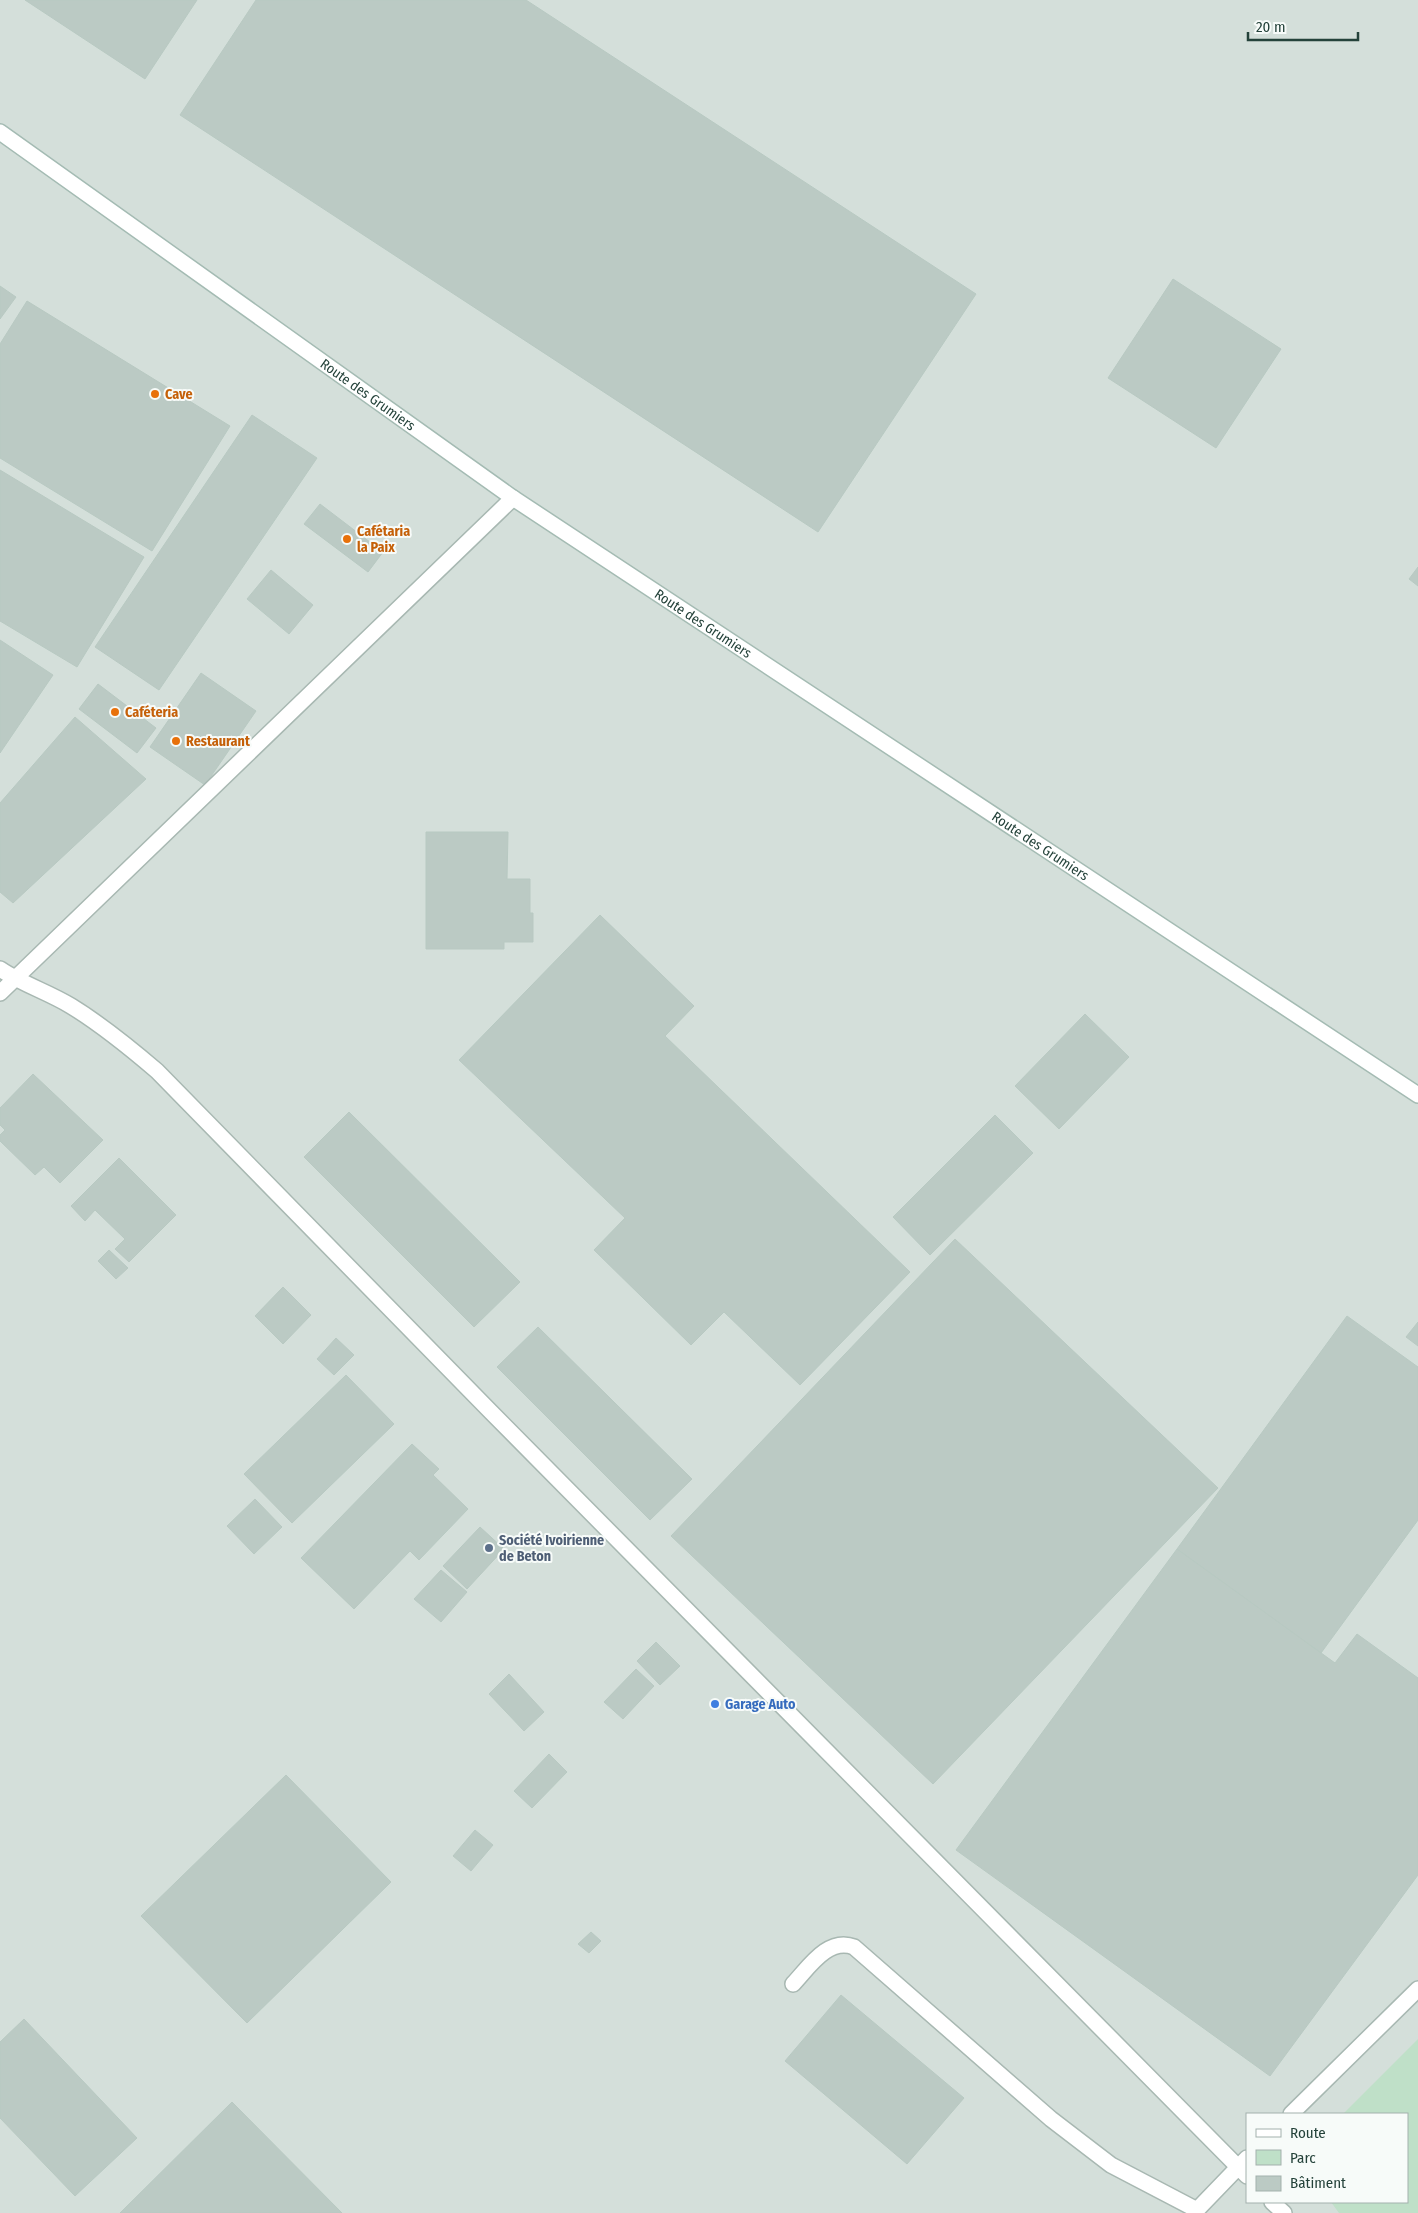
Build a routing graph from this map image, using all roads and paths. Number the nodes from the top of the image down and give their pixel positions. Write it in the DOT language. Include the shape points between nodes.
graph roads {
  1 [pos="0,132"];
  2 [pos="513,498"];
  3 [pos="0,969"];
  4 [pos="15,978"];
  5 [pos="0,993"];
  6 [pos="1418,1095"];
  7 [pos="794,1984"];
  8 [pos="1418,1989"];
  9 [pos="1292,2113"];
  10 [pos="1244,2167"];
  11 [pos="1273,2203"];
  12 [pos="1196,2211"];
  13 [pos="1284,2213"];
  1 -- 2 [label="street, Route des Grumiers"];
  2 -- 4 [label="street"];
  2 -- 6 [label="street, Route des Grumiers"];
  3 -- 4 [label="street"];
  4 -- 5 [label="street"];
  4 -- 10 [label="street" via="70,1005 157,1070 498,1419"];
  7 -- 12 [label="street" via="821,1954 834,1946 846,1944 854,1947 1051,2119 1111,2165"];
  8 -- 9 [label="street"];
  10 -- 12 [label="street"];
  11 -- 13 [label="street"];
}
